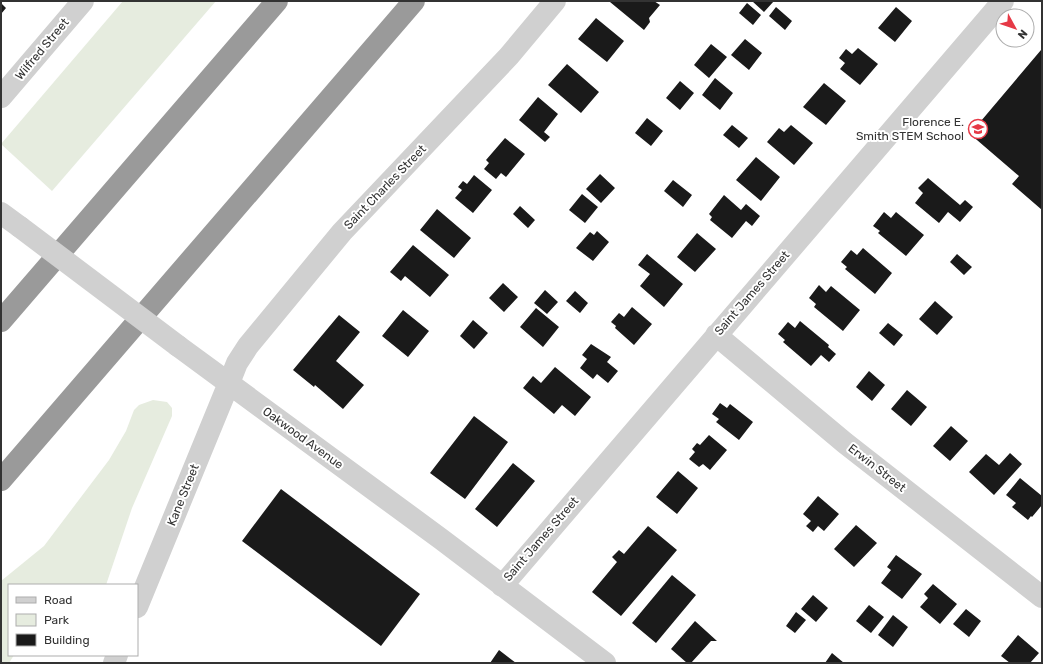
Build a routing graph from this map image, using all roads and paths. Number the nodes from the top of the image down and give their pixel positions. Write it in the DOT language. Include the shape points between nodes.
graph roads {
  1 [pos="83,1"];
  2 [pos="277,1"];
  3 [pos="414,1"];
  4 [pos="555,1"];
  5 [pos="1004,1"];
  6 [pos="1,97"];
  7 [pos="1,213"];
  8 [pos="1,321"];
  9 [pos="716,335"];
  10 [pos="229,383"];
  11 [pos="1,480"];
  12 [pos="502,586"];
  13 [pos="1042,597"];
  14 [pos="138,605"];
  15 [pos="605,663"];
  1 -- 6 [label="street, Wilfred Street"];
  2 -- 8 [label="highway"];
  3 -- 11 [label="highway"];
  4 -- 10 [label="street, Saint Charles Street" via="509,56 342,232 248,346 237,363"];
  5 -- 9 [label="street, Saint James Street"];
  7 -- 10 [label="street, Oakwood Avenue, bridge"];
  9 -- 12 [label="street, Saint James Street"];
  9 -- 13 [label="street, Erwin Street" via="845,443"];
  10 -- 12 [label="street, Oakwood Avenue"];
  10 -- 14 [label="street, Kane Street"];
  12 -- 15 [label="street, Oakwood Avenue"];
}
